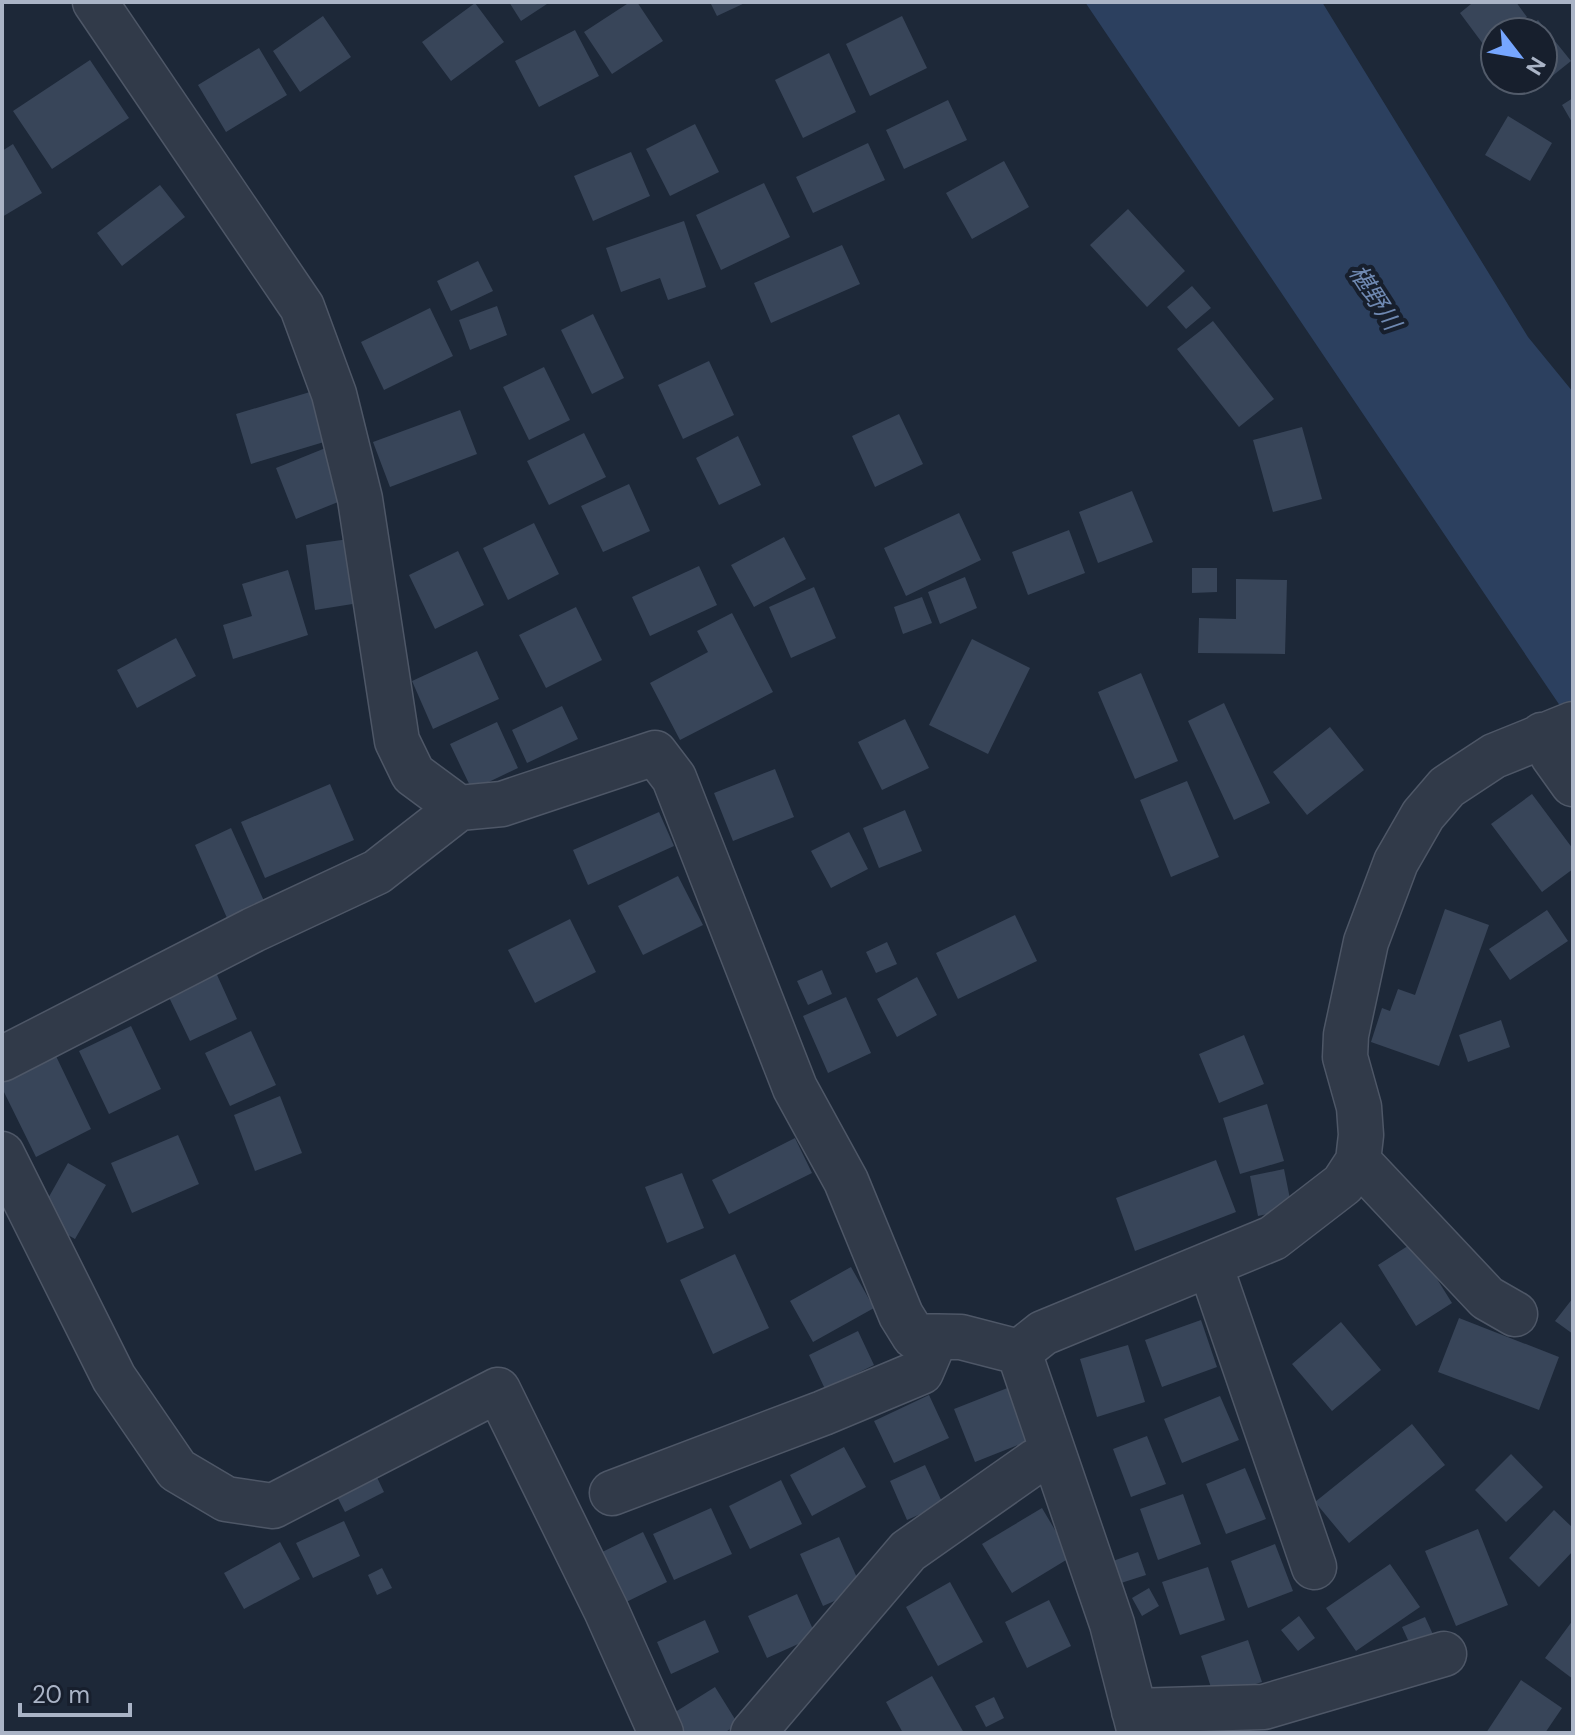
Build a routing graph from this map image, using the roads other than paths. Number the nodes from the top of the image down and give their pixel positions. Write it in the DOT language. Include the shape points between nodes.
graph roads {
  1 [pos="95,2"];
  2 [pos="1556,730"];
  3 [pos="1573,784"];
  4 [pos="459,808"];
  5 [pos="2,1059"];
  6 [pos="2,1154"];
  7 [pos="1358,1161"];
  8 [pos="1210,1265"];
  9 [pos="1515,1314"];
  10 [pos="936,1337"];
  11 [pos="1019,1352"];
  12 [pos="1054,1459"];
  13 [pos="612,1493"];
  14 [pos="1314,1567"];
  15 [pos="1444,1654"];
  16 [pos="1137,1722"];
  17 [pos="661,1733"];
  18 [pos="753,1733"];
  1 -- 4 [label="street" via="302,307 334,394 360,499 397,741 413,774"];
  2 -- 3 [label="street" via="1553,756"];
  2 -- 7 [label="street" via="1494,756 1447,787 1423,815 1396,862 1366,942 1346,1035 1345,1057 1360,1121"];
  4 -- 5 [label="street" via="377,872"];
  4 -- 10 [label="street" via="502,804 655,753 674,778 795,1088 846,1181 901,1315 914,1336"];
  6 -- 17 [label="street" via="114,1378 177,1470 226,1499 273,1506 498,1390"];
  7 -- 8 [label="street" via="1343,1184 1273,1238"];
  7 -- 9 [label="street" via="1487,1298"];
  8 -- 11 [label="street" via="1043,1333"];
  8 -- 14 [label="street"];
  10 -- 11 [label="street" via="961,1337"];
  10 -- 13 [label="street" via="921,1372"];
  11 -- 12 [label="street"];
  12 -- 16 [label="street" via="1112,1624"];
  12 -- 18 [label="street" via="1036,1461 908,1551"];
  15 -- 16 [label="street" via="1264,1707"];
}
